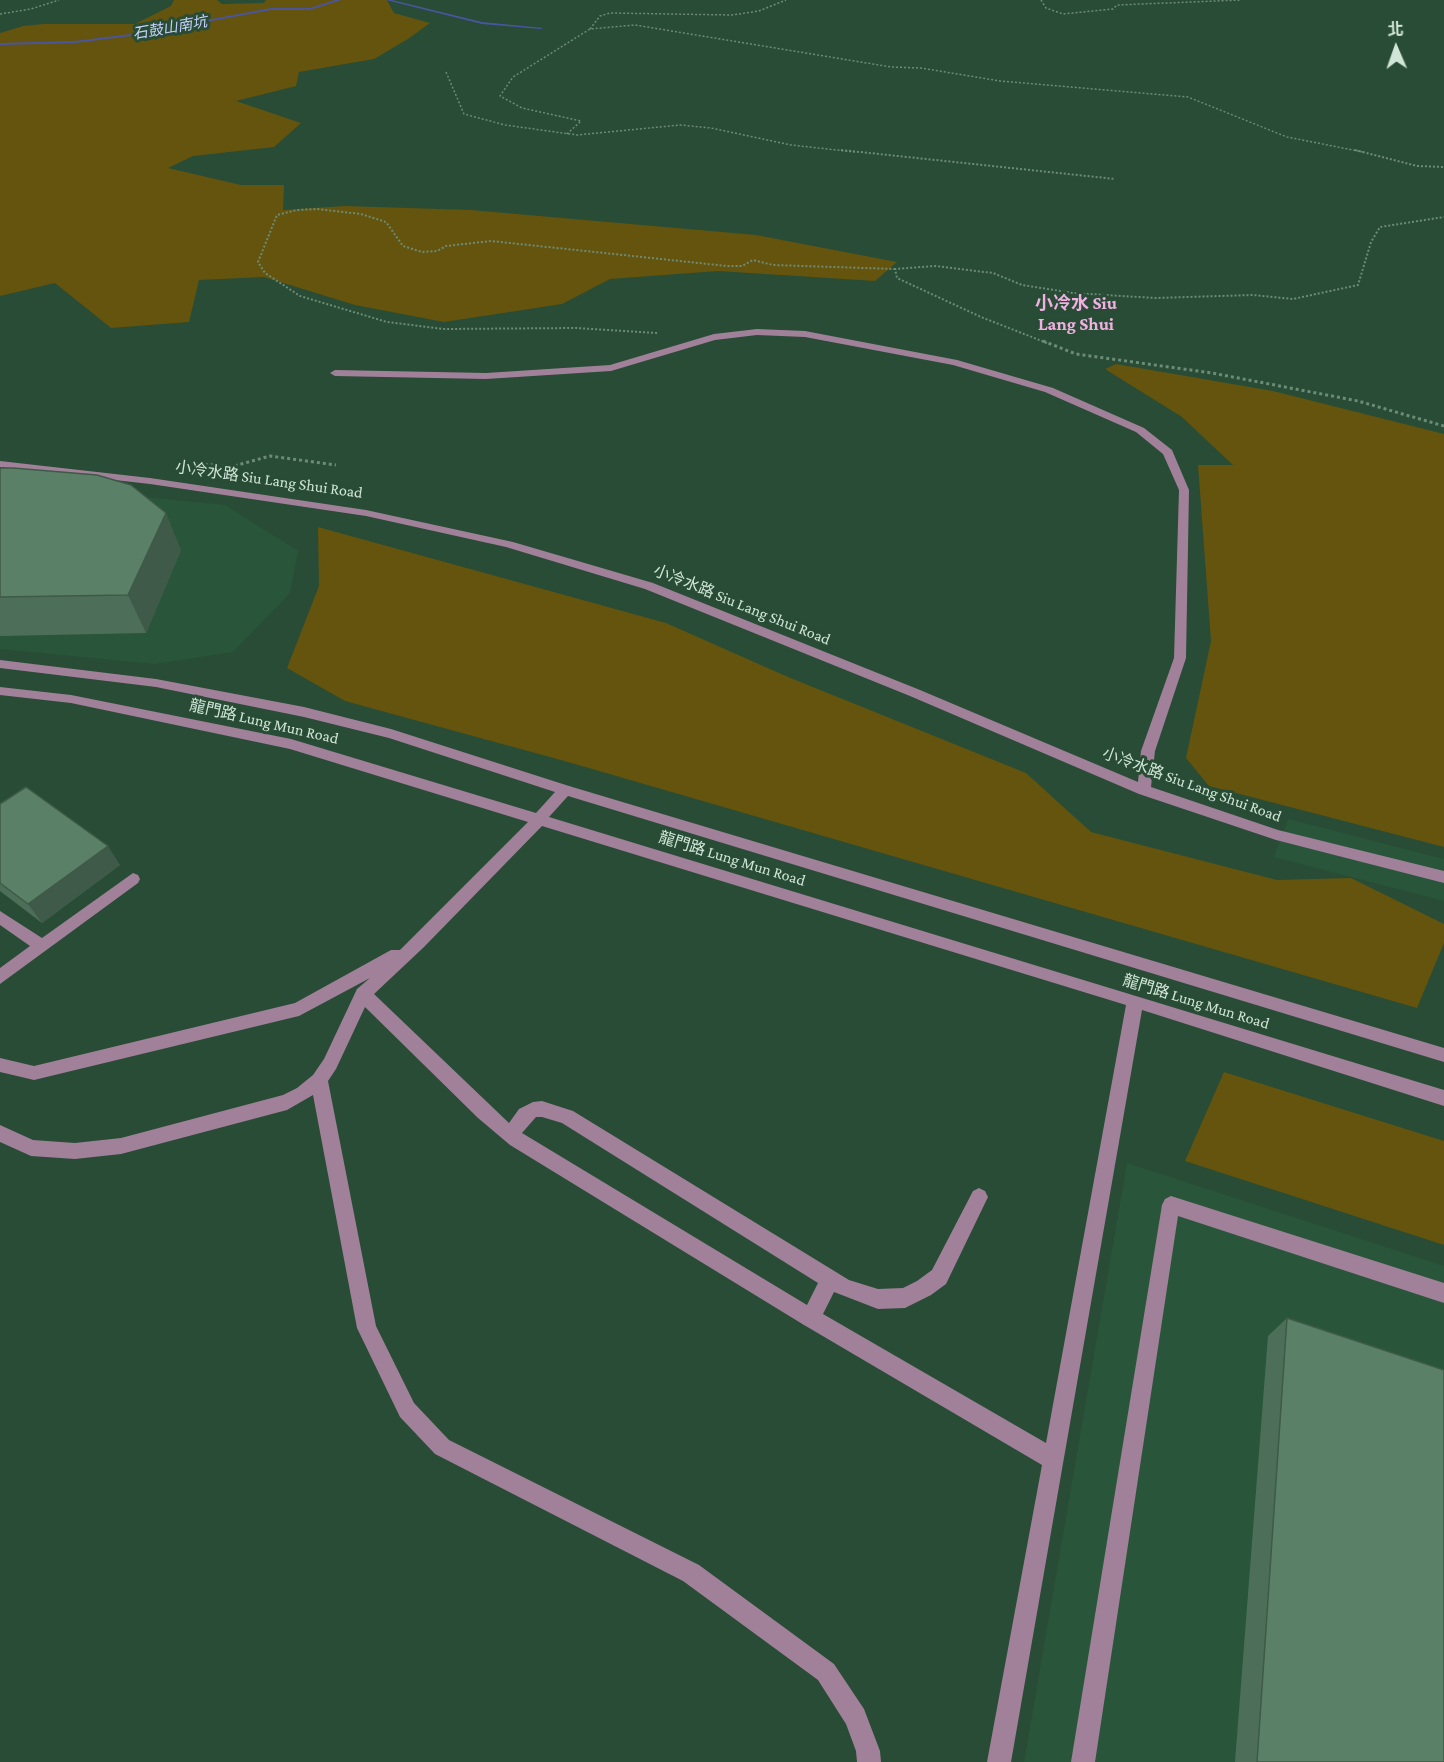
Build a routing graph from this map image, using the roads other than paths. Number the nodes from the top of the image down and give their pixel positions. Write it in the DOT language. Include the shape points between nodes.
graph roads {
  1 [pos="335,373"];
  2 [pos="0,464"];
  3 [pos="0,664"];
  4 [pos="0,691"];
  5 [pos="565,790"];
  6 [pos="1144,790"];
  7 [pos="540,820"];
  8 [pos="1444,877"];
  9 [pos="133,879"];
  10 [pos="0,916"];
  11 [pos="418,943"];
  12 [pos="42,946"];
  13 [pos="0,976"];
  14 [pos="363,994"];
  15 [pos="1135,1001"];
  16 [pos="1444,1055"];
  17 [pos="0,1065"];
  18 [pos="320,1080"];
  19 [pos="1444,1098"];
  20 [pos="0,1133"];
  21 [pos="511,1135"];
  22 [pos="980,1197"];
  23 [pos="830,1279"];
  24 [pos="1444,1293"];
  25 [pos="811,1318"];
  26 [pos="1054,1460"];
  27 [pos="869,1762"];
  28 [pos="999,1762"];
  29 [pos="1083,1762"];
  1 -- 6 [label="street" via="486,376 611,368 714,337 758,332 805,334 954,362 1049,390 1140,430 1168,452 1184,490 1180,658 1148,751"];
  2 -- 6 [label="street, 小冷水路 Siu Lang Shui Road" via="150,481 366,513 509,544 649,586"];
  3 -- 5 [label="street, 龍門路 Lung Mun Road" via="156,684 304,712 391,734"];
  4 -- 7 [label="street, 龍門路 Lung Mun Road" via="71,699 291,744"];
  5 -- 7 [label="street"];
  5 -- 16 [label="street, 龍門路 Lung Mun Road"];
  6 -- 8 [label="street, 小冷水路 Siu Lang Shui Road" via="1276,835"];
  7 -- 11 [label="street"];
  7 -- 15 [label="street, 龍門路 Lung Mun Road"];
  9 -- 12 [label="street"];
  10 -- 12 [label="street"];
  11 -- 14 [label="street"];
  11 -- 17 [label="street" via="299,1009 34,1073"];
  12 -- 13 [label="street"];
  14 -- 18 [label="street"];
  14 -- 21 [label="street"];
  15 -- 19 [label="street, 龍門路 Lung Mun Road"];
  15 -- 26 [label="street"];
  18 -- 20 [label="street" via="287,1102 121,1146 75,1151 31,1148"];
  18 -- 27 [label="street" via="367,1328 407,1410 442,1447 690,1573 826,1672 856,1717"];
  21 -- 23 [label="street" via="533,1110 567,1117"];
  21 -- 25 [label="street"];
  22 -- 23 [label="street" via="939,1277 924,1288 905,1298 878,1299"];
  23 -- 25 [label="street"];
  24 -- 29 [label="street" via="1171,1205"];
  25 -- 26 [label="street"];
  26 -- 28 [label="street"];
}
